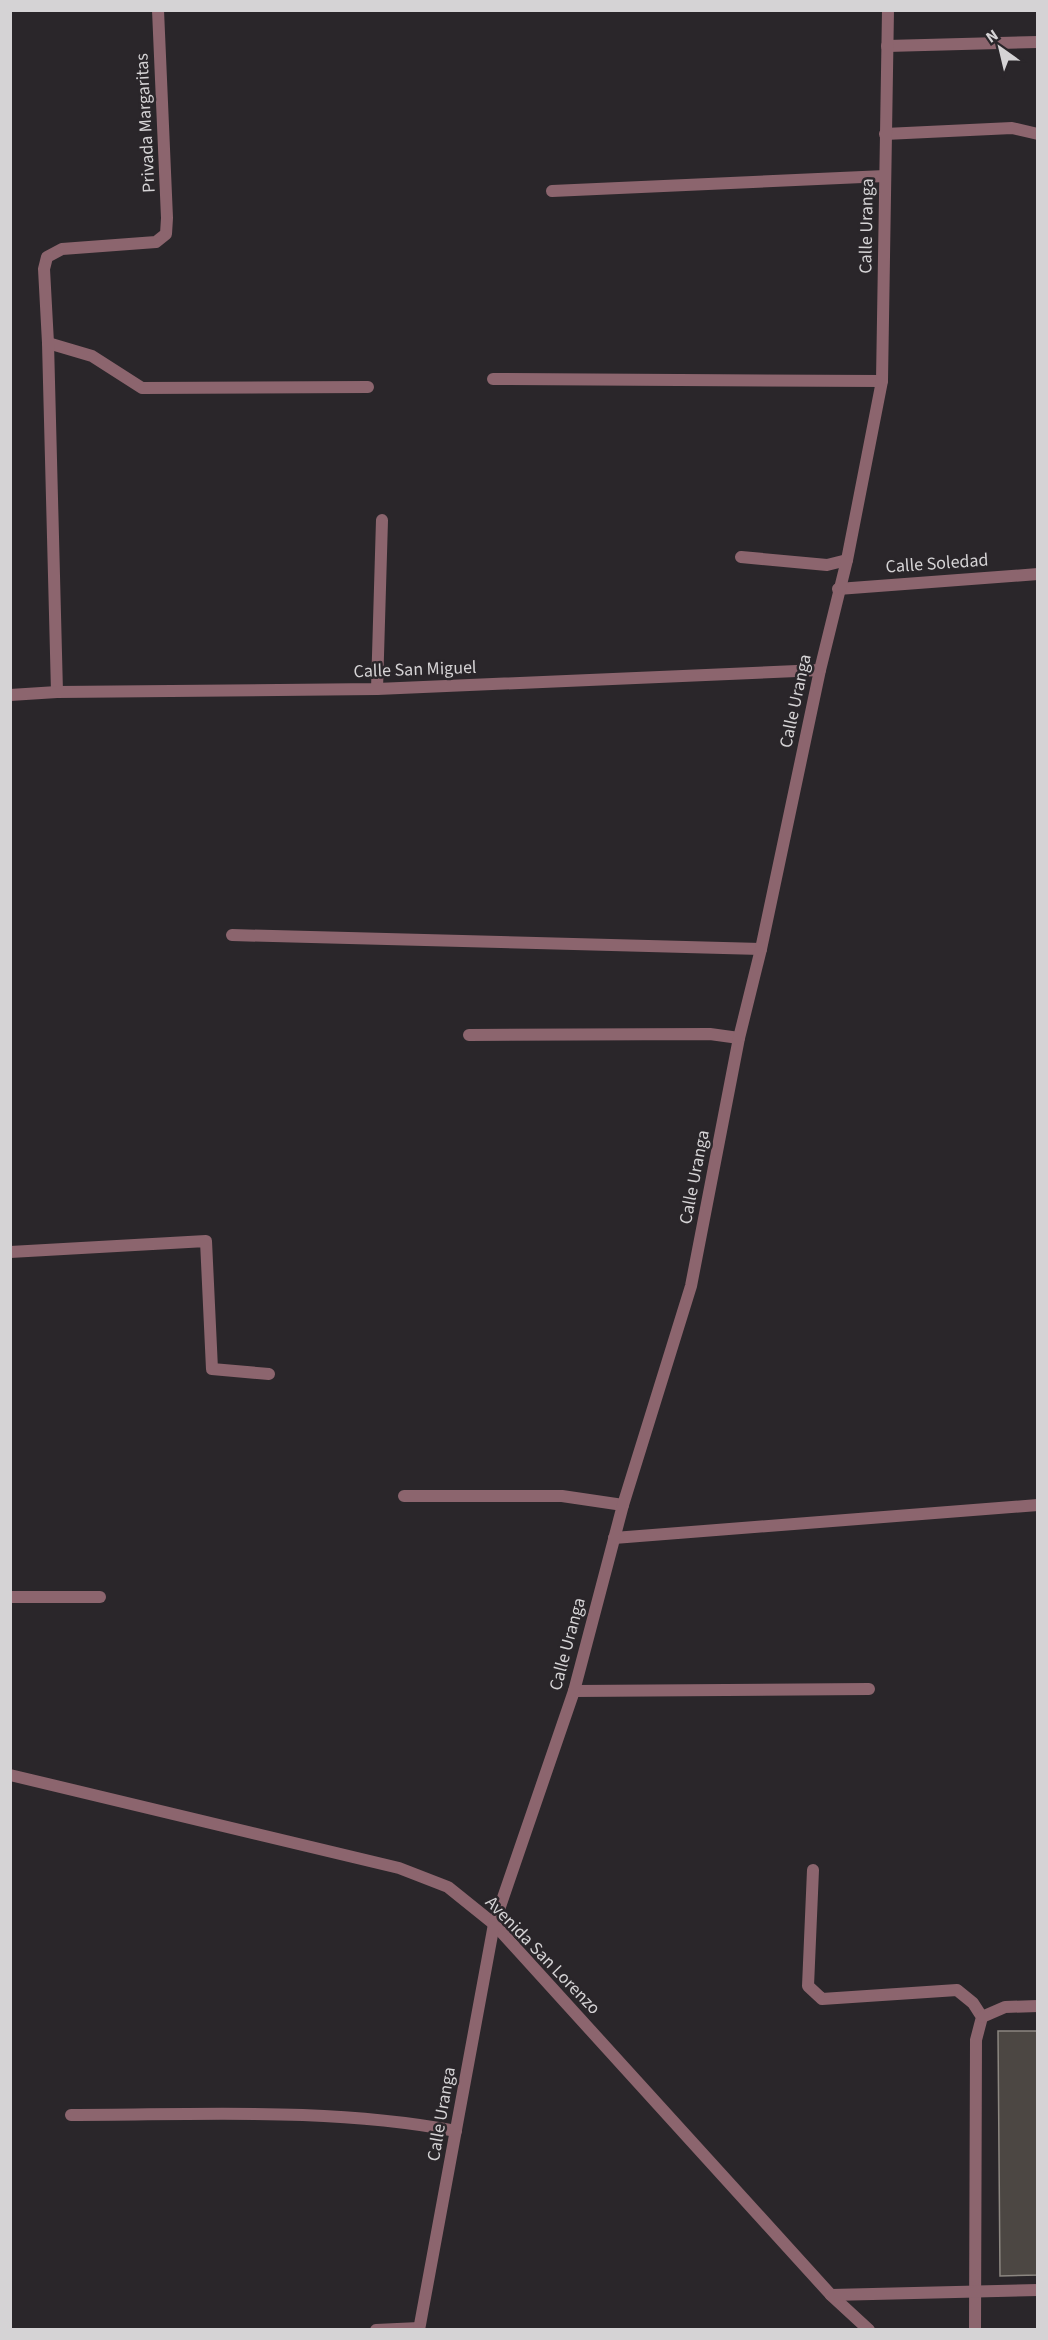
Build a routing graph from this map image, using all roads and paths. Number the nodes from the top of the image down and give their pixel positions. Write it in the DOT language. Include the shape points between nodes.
graph roads {
  1 [pos="158,10"];
  2 [pos="888,10"];
  3 [pos="1038,42"];
  4 [pos="887,46"];
  5 [pos="885,134"];
  6 [pos="1038,134"];
  7 [pos="885,176"];
  8 [pos="552,191"];
  9 [pos="48,343"];
  10 [pos="493,379"];
  11 [pos="882,381"];
  12 [pos="368,387"];
  13 [pos="382,520"];
  14 [pos="741,557"];
  15 [pos="847,560"];
  16 [pos="1038,574"];
  17 [pos="838,589"];
  18 [pos="820,670"];
  19 [pos="377,689"];
  20 [pos="57,692"];
  21 [pos="10,695"];
  22 [pos="232,935"];
  23 [pos="761,949"];
  24 [pos="469,1035"];
  25 [pos="739,1038"];
  26 [pos="10,1252"];
  27 [pos="269,1374"];
  28 [pos="404,1496"];
  29 [pos="623,1505"];
  30 [pos="1038,1505"];
  31 [pos="614,1538"];
  32 [pos="10,1597"];
  33 [pos="100,1597"];
  34 [pos="869,1689"];
  35 [pos="574,1691"];
  36 [pos="10,1775"];
  37 [pos="813,1870"];
  38 [pos="494,1924"];
  39 [pos="1038,2006"];
  40 [pos="982,2017"];
  41 [pos="71,2115"];
  42 [pos="456,2131"];
  43 [pos="1038,2290"];
  44 [pos="976,2291"];
  45 [pos="831,2295"];
  46 [pos="419,2329"];
  47 [pos="376,2330"];
  48 [pos="869,2330"];
  49 [pos="975,2330"];
  1 -- 9 [label="street, Privada Margaritas" via="166,234 156,242 62,249 47,257 44,269"];
  2 -- 4 [label="street, Calle Uranga"];
  3 -- 4 [label="street"];
  4 -- 5 [label="street, Calle Uranga"];
  5 -- 6 [label="street" via="1012,128"];
  5 -- 7 [label="street, Calle Uranga"];
  7 -- 8 [label="street"];
  7 -- 11 [label="street, Calle Uranga"];
  9 -- 12 [label="street" via="92,356 142,388"];
  9 -- 20 [label="street"];
  10 -- 11 [label="street"];
  11 -- 15 [label="street, Calle Uranga"];
  13 -- 19 [label="street"];
  14 -- 15 [label="street" via="827,565"];
  15 -- 17 [label="street, Calle Uranga"];
  16 -- 17 [label="street, Calle Soledad"];
  17 -- 18 [label="street, Calle Uranga"];
  18 -- 19 [label="street, Calle San Miguel"];
  18 -- 23 [label="street, Calle Uranga"];
  19 -- 20 [label="street, Calle San Miguel"];
  20 -- 21 [label="street, Calle San Miguel"];
  22 -- 23 [label="street"];
  23 -- 25 [label="street, Calle Uranga"];
  24 -- 25 [label="street" via="710,1034"];
  25 -- 29 [label="street, Calle Uranga" via="691,1286"];
  26 -- 27 [label="street" via="206,1241 212,1370"];
  28 -- 29 [label="street" via="562,1496"];
  29 -- 31 [label="street, Calle Uranga"];
  30 -- 31 [label="street"];
  31 -- 35 [label="street, Calle Uranga"];
  32 -- 33 [label="street"];
  34 -- 35 [label="street"];
  35 -- 38 [label="street, Calle Uranga"];
  36 -- 38 [label="street, Avenida San Lorenzo" via="399,1868 448,1887"];
  37 -- 40 [label="street" via="808,1986 822,1999 957,1990"];
  38 -- 42 [label="street, Calle Uranga"];
  38 -- 45 [label="street, Avenida San Lorenzo"];
  39 -- 40 [label="street" via="1005,2007"];
  40 -- 44 [label="street" via="976,2040"];
  41 -- 42 [label="street" via="289,2115 421,2124"];
  42 -- 46 [label="street, Calle Uranga"];
  43 -- 44 [label="street"];
  44 -- 45 [label="street"];
  44 -- 49 [label="street"];
  45 -- 48 [label="street, Avenida San Lorenzo"];
  46 -- 47 [label="street"];
}
